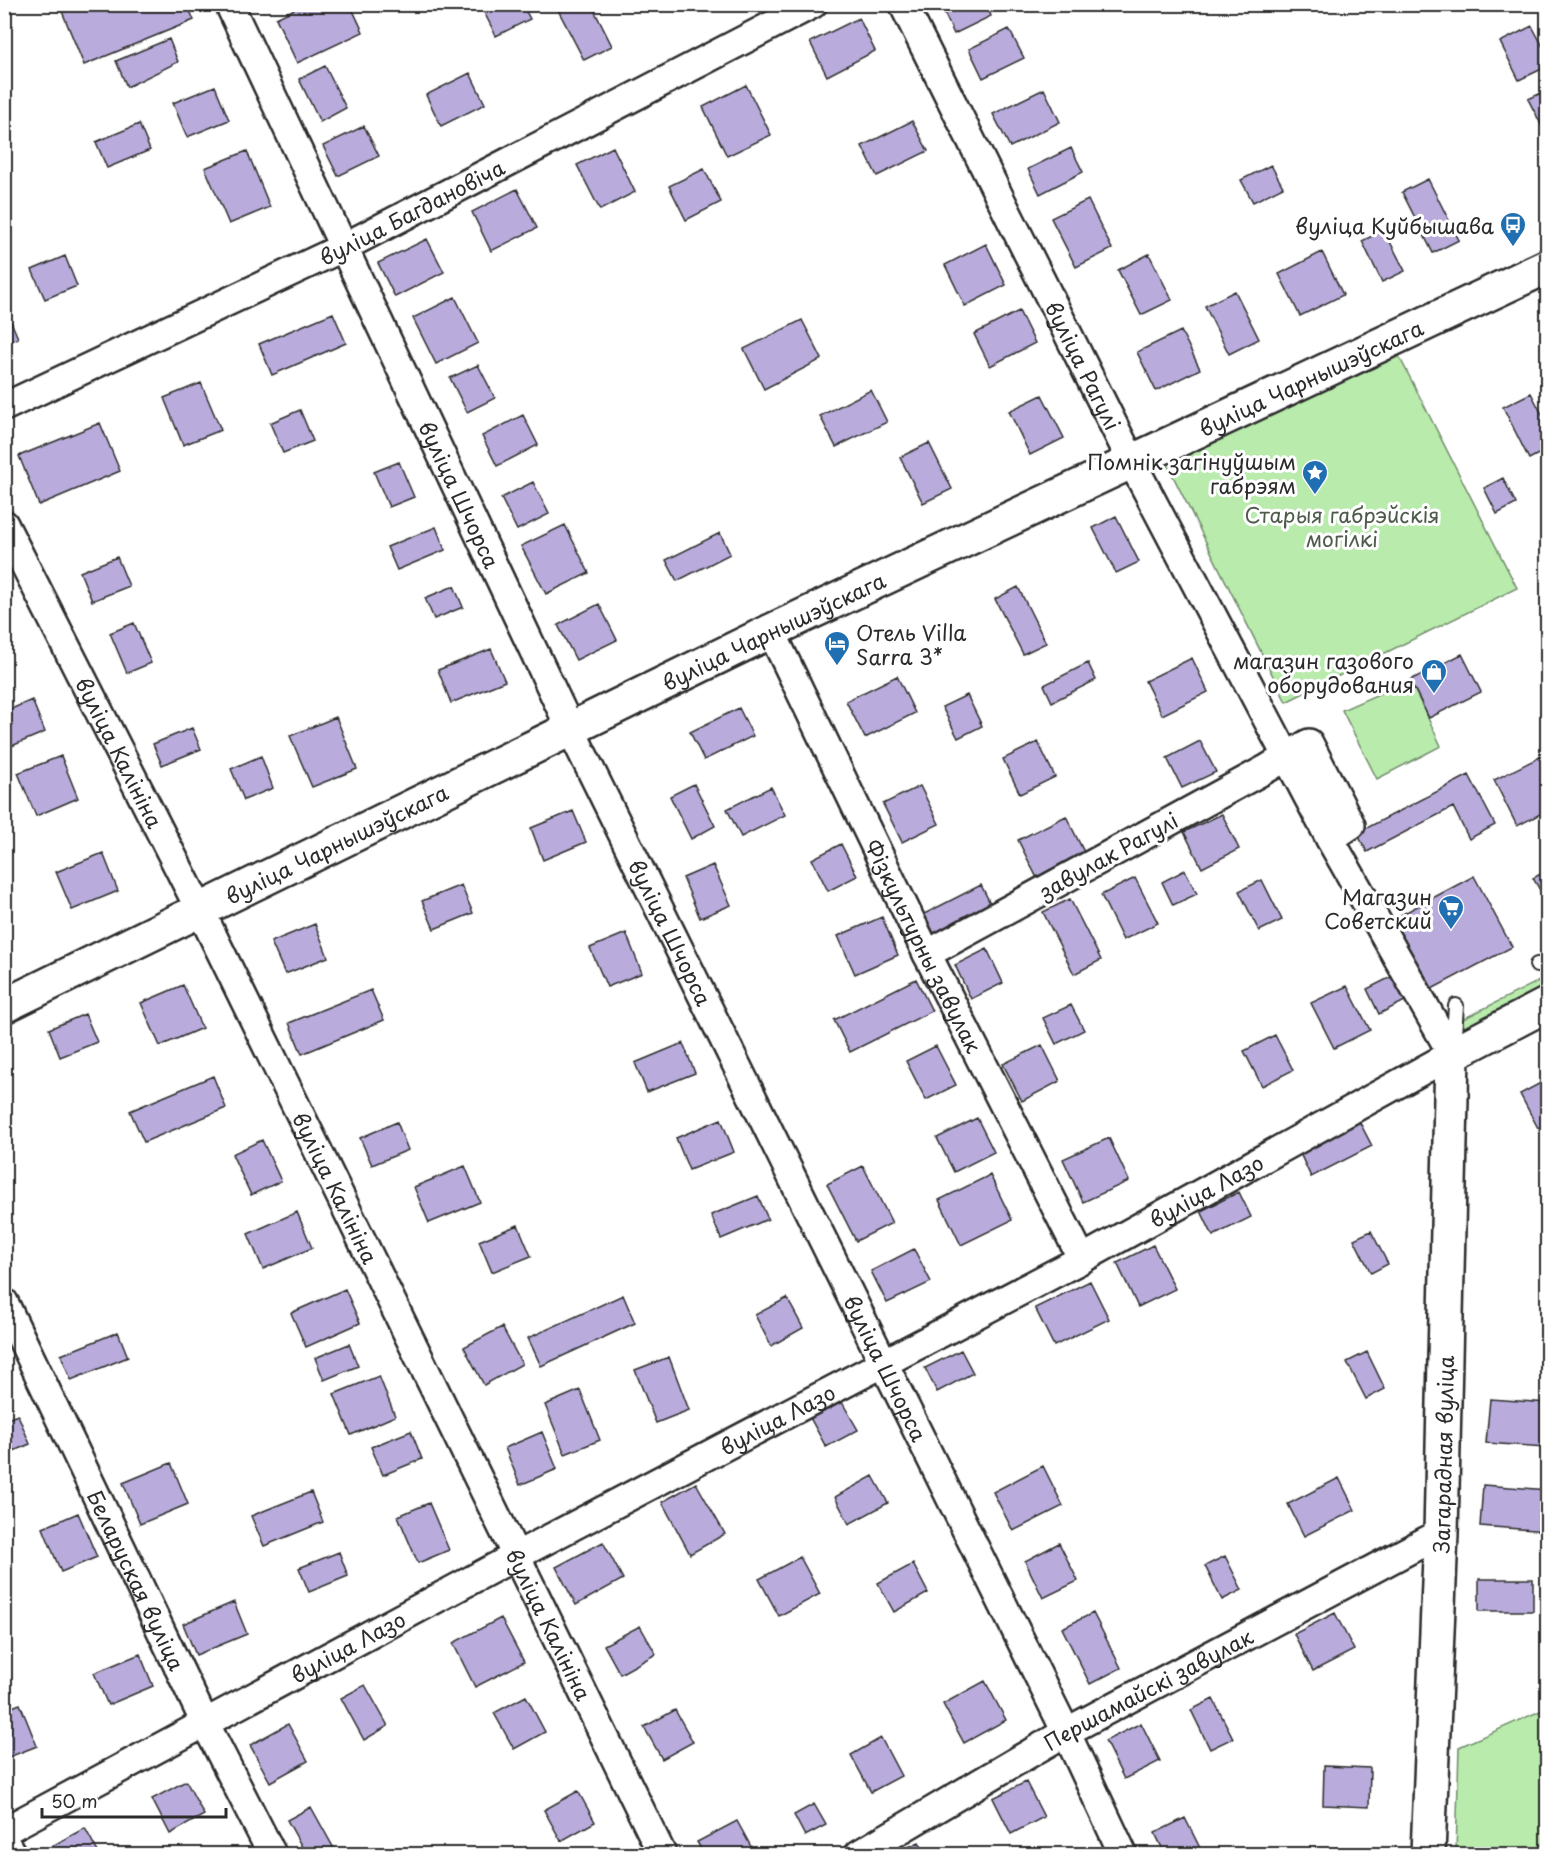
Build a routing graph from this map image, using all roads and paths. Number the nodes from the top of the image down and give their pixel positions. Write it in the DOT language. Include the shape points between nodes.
graph roads {
  1 [pos="229,4"];
  2 [pos="813,4"];
  3 [pos="903,4"];
  4 [pos="344,247"];
  5 [pos="1548,266"];
  6 [pos="4,407"];
  7 [pos="1131,459"];
  8 [pos="4,524"];
  9 [pos="771,631"];
  10 [pos="572,730"];
  11 [pos="1287,755"];
  12 [pos="200,909"];
  13 [pos="927,954"];
  14 [pos="1548,1004"];
  15 [pos="1456,1005"];
  16 [pos="4,1006"];
  17 [pos="1452,1054"];
  18 [pos="1082,1259"];
  19 [pos="4,1302"];
  20 [pos="881,1363"];
  21 [pos="1441,1533"];
  22 [pos="516,1556"];
  23 [pos="205,1723"];
  24 [pos="1066,1732"];
  25 [pos="4,1831"];
  26 [pos="4,1841"];
  27 [pos="12,1854"];
  28 [pos="272,1854"];
  29 [pos="662,1854"];
  30 [pos="859,1854"];
  31 [pos="1123,1854"];
  32 [pos="1428,1854"];
  1 -- 4 [label="street, вуліца Шчорса"];
  2 -- 4 [label="street, вуліца Багдановіча"];
  3 -- 7 [label="street, вуліца Рагулі"];
  4 -- 6 [label="street, вуліца Багдановіча"];
  4 -- 10 [label="street, вуліца Шчорса"];
  5 -- 7 [label="main road, вуліца Чарнышэўскага"];
  7 -- 9 [label="main road, вуліца Чарнышэўскага"];
  7 -- 11 [label="street, вуліца Рагулі"];
  8 -- 12 [label="street, вуліца Калініна"];
  9 -- 10 [label="main road, вуліца Чарнышэўскага"];
  9 -- 13 [label="street, Фізкультурны завулак"];
  10 -- 12 [label="main road, вуліца Чарнышэўскага"];
  10 -- 20 [label="street, вуліца Шчорса"];
  11 -- 13 [label="street, завулак Рагулі"];
  11 -- 17 [label="street, вуліца Рагулі"];
  12 -- 16 [label="main road, вуліца Чарнышэўскага"];
  12 -- 22 [label="street, вуліца Калініна"];
  13 -- 18 [label="street, Фізкультурны завулак"];
  14 -- 17 [label="main road, вуліца Лазо"];
  15 -- 17 [label="lane"];
  17 -- 18 [label="street, вуліца Лазо"];
  17 -- 21 [label="main road, Загарадная вуліца"];
  18 -- 20 [label="street, вуліца Лазо"];
  19 -- 23 [label="street, Беларуская вуліца"];
  20 -- 22 [label="street, вуліца Лазо"];
  20 -- 24 [label="street, вуліца Шчорса"];
  21 -- 24 [label="street, Першамайскі завулак"];
  21 -- 32 [label="main road, Загарадная вуліца"];
  22 -- 23 [label="street, вуліца Лазо"];
  22 -- 29 [label="street, вуліца Калініна"];
  23 -- 25 [label="street, вуліца Лазо"];
  23 -- 28 [label="street, Беларуская вуліца"];
  24 -- 30 [label="street, Першамайскі завулак"];
  24 -- 31 [label="street, вуліца Шчорса"];
  26 -- 27 [label="street"];
}
